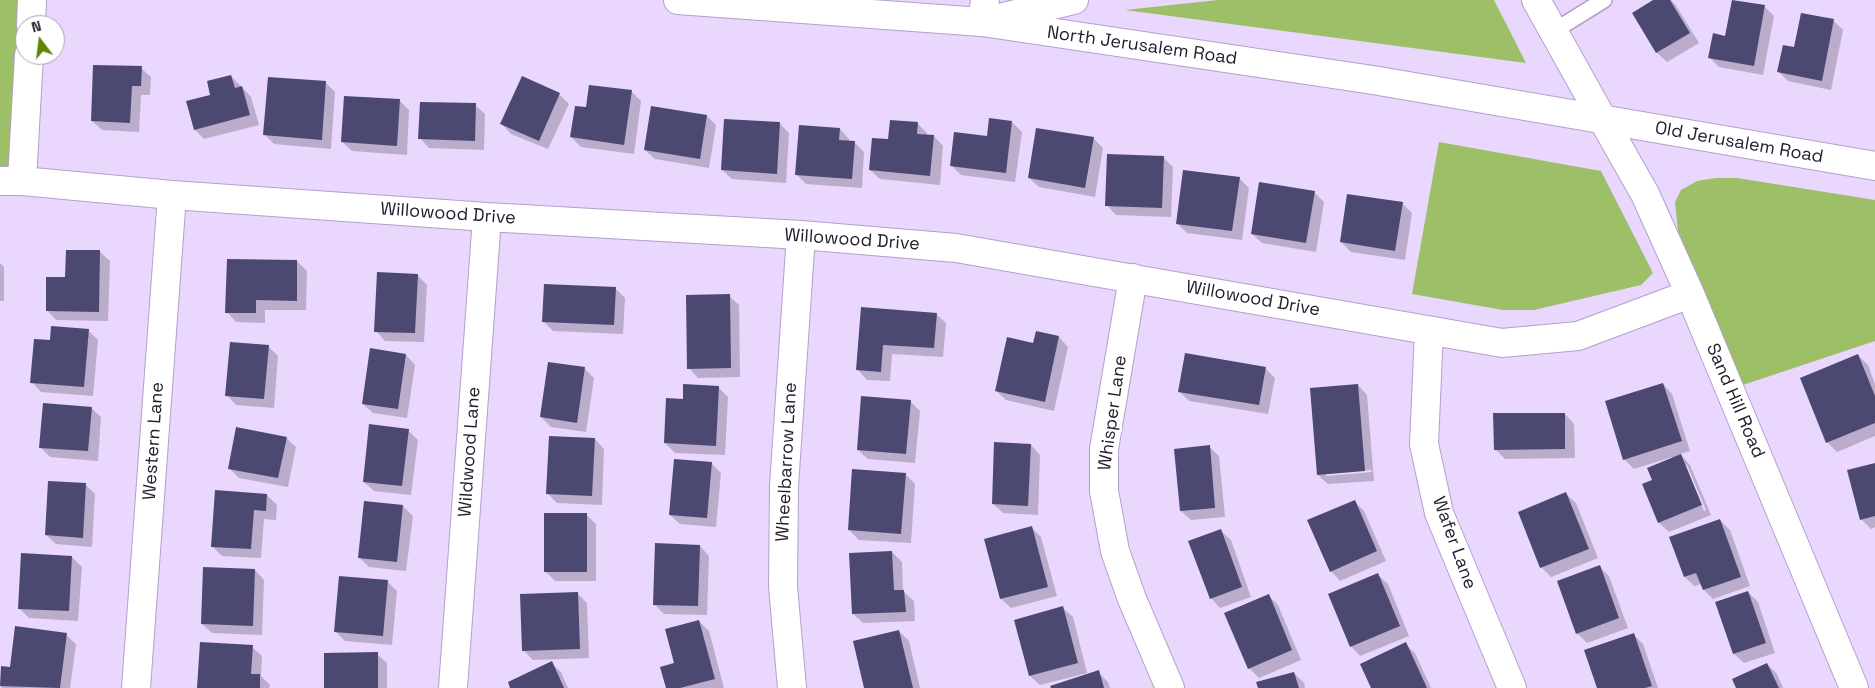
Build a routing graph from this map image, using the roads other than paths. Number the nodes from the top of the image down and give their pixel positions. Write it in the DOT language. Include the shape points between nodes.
graph roads {
  1 [pos="32,0"];
  2 [pos="678,0"];
  3 [pos="1074,0"];
  4 [pos="1604,0"];
  5 [pos="1543,3"];
  6 [pos="984,11"];
  7 [pos="31,15"];
  8 [pos="1554,31"];
  9 [pos="28,65"];
  10 [pos="1603,120"];
  11 [pos="1875,166"];
  12 [pos="11,181"];
  13 [pos="172,195"];
  14 [pos="486,217"];
  15 [pos="801,235"];
  16 [pos="1134,278"];
  17 [pos="1690,294"];
  18 [pos="1429,331"];
  19 [pos="136,688"];
  20 [pos="453,688"];
  21 [pos="792,688"];
  22 [pos="1170,688"];
  23 [pos="1512,688"];
  24 [pos="1854,688"];
  1 -- 7 [label="street"];
  2 -- 6 [label="street, North Jerusalem Road"];
  3 -- 6 [label="street"];
  4 -- 8 [label="lane"];
  5 -- 8 [label="street, Sand Hill Road"];
  6 -- 10 [label="street, North Jerusalem Road"];
  8 -- 10 [label="street, Sand Hill Road"];
  9 -- 12 [label="street"];
  10 -- 11 [label="street, Old Jerusalem Road"];
  10 -- 17 [label="street, Sand Hill Road" via="1645,194"];
  12 -- 13 [label="street, Willowood Drive"];
  13 -- 14 [label="street, Willowood Drive"];
  13 -- 19 [label="street, Western Lane"];
  14 -- 15 [label="street, Willowood Drive"];
  14 -- 20 [label="street, Wildwood Lane"];
  15 -- 16 [label="street, Willowood Drive" via="956,248"];
  15 -- 21 [label="street, Wheelbarrow Lane" via="784,486 783,586"];
  16 -- 18 [label="street, Willowood Drive"];
  16 -- 22 [label="street, Whisper Lane" via="1104,449 1104,491 1116,551 1132,599"];
  17 -- 18 [label="street, Willowood Drive" via="1578,336 1502,343"];
  17 -- 24 [label="street, Sand Hill Road"];
  18 -- 23 [label="street, Wafer Lane" via="1424,444 1439,513"];
}
